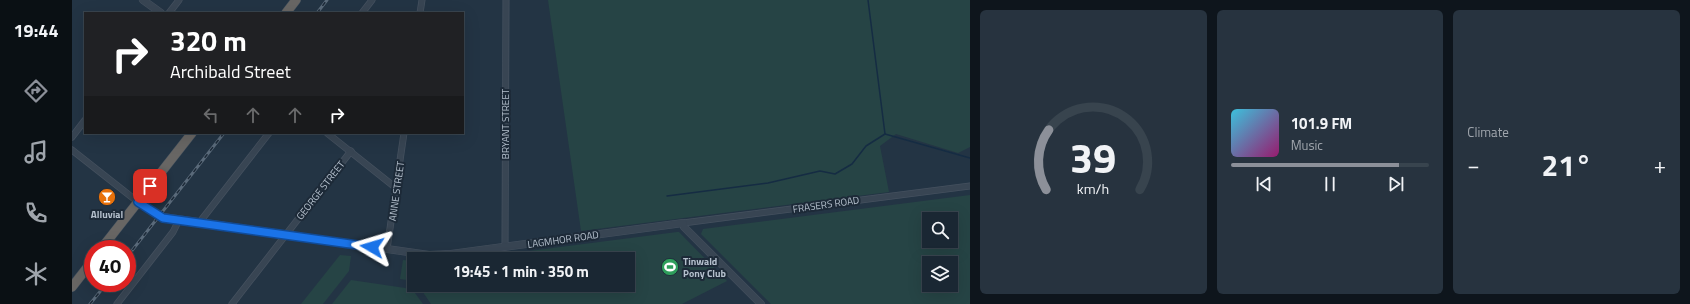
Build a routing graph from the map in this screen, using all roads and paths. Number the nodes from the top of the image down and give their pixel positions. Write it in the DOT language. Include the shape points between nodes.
graph roads {
  1 [pos="143,0"];
  2 [pos="179,0"];
  3 [pos="296,0"];
  4 [pos="372,0"];
  5 [pos="422,0"];
  6 [pos="506,0"];
  7 [pos="160,12"];
  8 [pos="170,12"];
  9 [pos="287,12"];
  10 [pos="363,12"];
  11 [pos="420,12"];
  12 [pos="84,121"];
  13 [pos="191,134"];
  14 [pos="268,134"];
  15 [pos="328,134"];
  16 [pos="404,134"];
  17 [pos="72,137"];
  18 [pos="72,150"];
  19 [pos="350,151"];
  20 [pos="970,186"];
  21 [pos="396,188"];
  22 [pos="138,202"];
  23 [pos="179,220"];
  24 [pos="199,223"];
  25 [pos="683,223"];
  26 [pos="284,236"];
  27 [pos="108,240"];
  28 [pos="505,247"];
  29 [pos="387,249"];
  30 [pos="84,272"];
  31 [pos="72,287"];
  32 [pos="117,304"];
  33 [pos="232,304"];
  34 [pos="761,304"];
  1 -- 7 [label="street"];
  2 -- 8 [label="street"];
  3 -- 9 [label="highway"];
  4 -- 10 [label="street"];
  5 -- 11 [label="street"];
  6 -- 28 [label="street, BRYANT STREET"];
  12 -- 17 [label="street"];
  13 -- 22 [label="highway"];
  14 -- 24 [label="street"];
  15 -- 19 [label="street"];
  16 -- 21 [label="street, ANNE STREET"];
  18 -- 22 [label="street"];
  19 -- 21 [label="street"];
  19 -- 26 [label="street, GEORGE STREET"];
  20 -- 25 [label="street, FRASERS ROAD"];
  21 -- 29 [label="street, ANNE STREET"];
  22 -- 23 [label="street, LAGMHOR ROAD" via="159,216"];
  22 -- 27 [label="highway"];
  23 -- 24 [label="street, LAGMHOR ROAD"];
  23 -- 32 [label="street" via="173,232"];
  24 -- 26 [label="street, LAGMHOR ROAD"];
  25 -- 28 [label="street, LAGMHOR ROAD"];
  25 -- 34 [label="street" via="684,227"];
  26 -- 29 [label="street, LAGMHOR ROAD"];
  26 -- 33 [label="street, GEORGE STREET"];
  28 -- 29 [label="street, LAGMHOR ROAD" via="435,255"];
  30 -- 31 [label="highway"];
}
